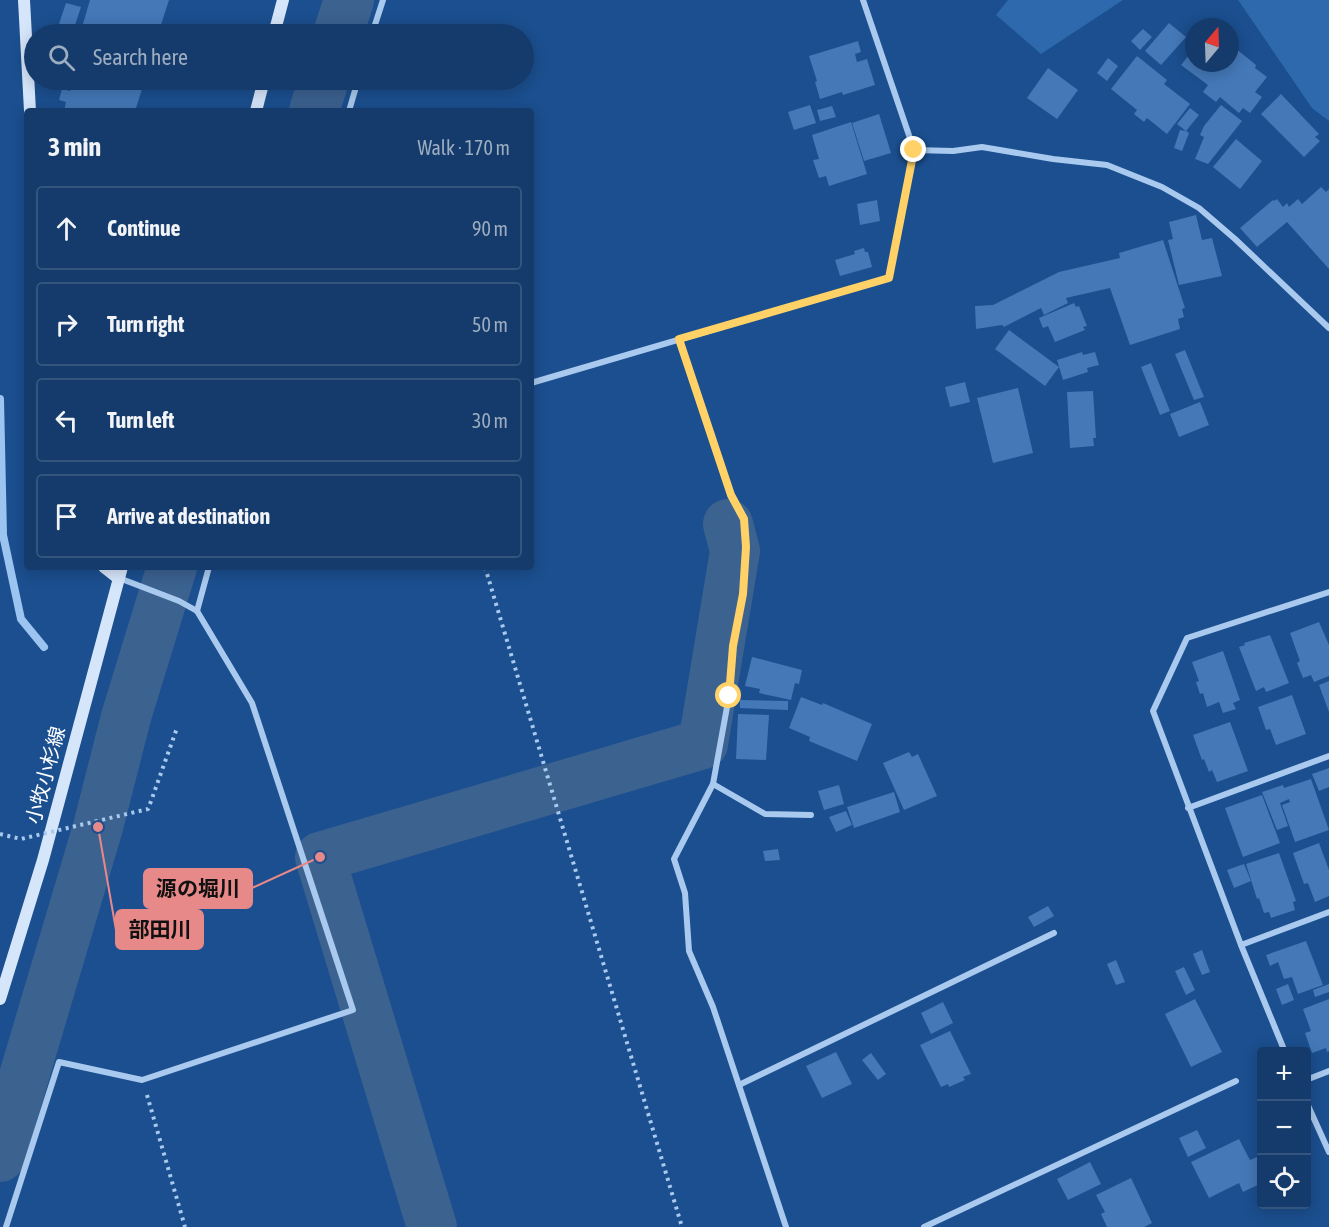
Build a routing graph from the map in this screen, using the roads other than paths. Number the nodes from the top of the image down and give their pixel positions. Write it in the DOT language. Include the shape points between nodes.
graph roads {
  1 [pos="24,0"];
  2 [pos="284,0"];
  3 [pos="383,0"];
  4 [pos="863,0"];
  5 [pos="25,24"];
  6 [pos="277,24"];
  7 [pos="375,24"];
  8 [pos="29,90"];
  9 [pos="261,90"];
  10 [pos="355,90"];
  11 [pos="30,108"];
  12 [pos="257,108"];
  13 [pos="350,108"];
  14 [pos="914,150"];
  15 [pos="1329,328"];
  16 [pos="679,339"];
  17 [pos="534,382"];
  18 [pos="208,570"];
  19 [pos="120,572"];
  20 [pos="1329,592"];
  21 [pos="197,610"];
  22 [pos="1329,756"];
  23 [pos="713,784"];
  24 [pos="1188,808"];
  25 [pos="811,815"];
  26 [pos="1329,912"];
  27 [pos="1054,933"];
  28 [pos="1241,945"];
  29 [pos="0,999"];
  30 [pos="1284,1047"];
  31 [pos="1329,1071"];
  32 [pos="1311,1078"];
  33 [pos="1236,1081"];
  34 [pos="739,1085"];
  35 [pos="1311,1112"];
  36 [pos="1329,1152"];
  37 [pos="6,1227"];
  38 [pos="786,1227"];
  39 [pos="924,1227"];
  1 -- 5 [label="main road"];
  2 -- 6 [label="main road"];
  3 -- 7 [label="street"];
  4 -- 14 [label="street"];
  8 -- 11 [label="main road"];
  9 -- 12 [label="main road"];
  10 -- 13 [label="street"];
  14 -- 15 [label="street" via="982,147 1107,165 1162,187 1199,208 1235,238"];
  14 -- 16 [label="street" via="889,278"];
  16 -- 17 [label="street"];
  16 -- 23 [label="street" via="731,495 744,519 743,594"];
  18 -- 21 [label="street"];
  19 -- 21 [label="street" via="144,588"];
  19 -- 29 [label="main road, 小牧小杉線" via="43,860"];
  20 -- 24 [label="street" via="1187,638 1153,711"];
  21 -- 37 [label="street" via="252,703 353,1010 142,1080 59,1062"];
  22 -- 24 [label="street"];
  23 -- 25 [label="street" via="765,814"];
  23 -- 34 [label="street" via="674,859 685,893 689,951"];
  24 -- 28 [label="street"];
  26 -- 28 [label="street"];
  27 -- 34 [label="street"];
  28 -- 30 [label="street"];
  31 -- 32 [label="street"];
  33 -- 39 [label="street"];
  34 -- 38 [label="street"];
  35 -- 36 [label="street"];
}
